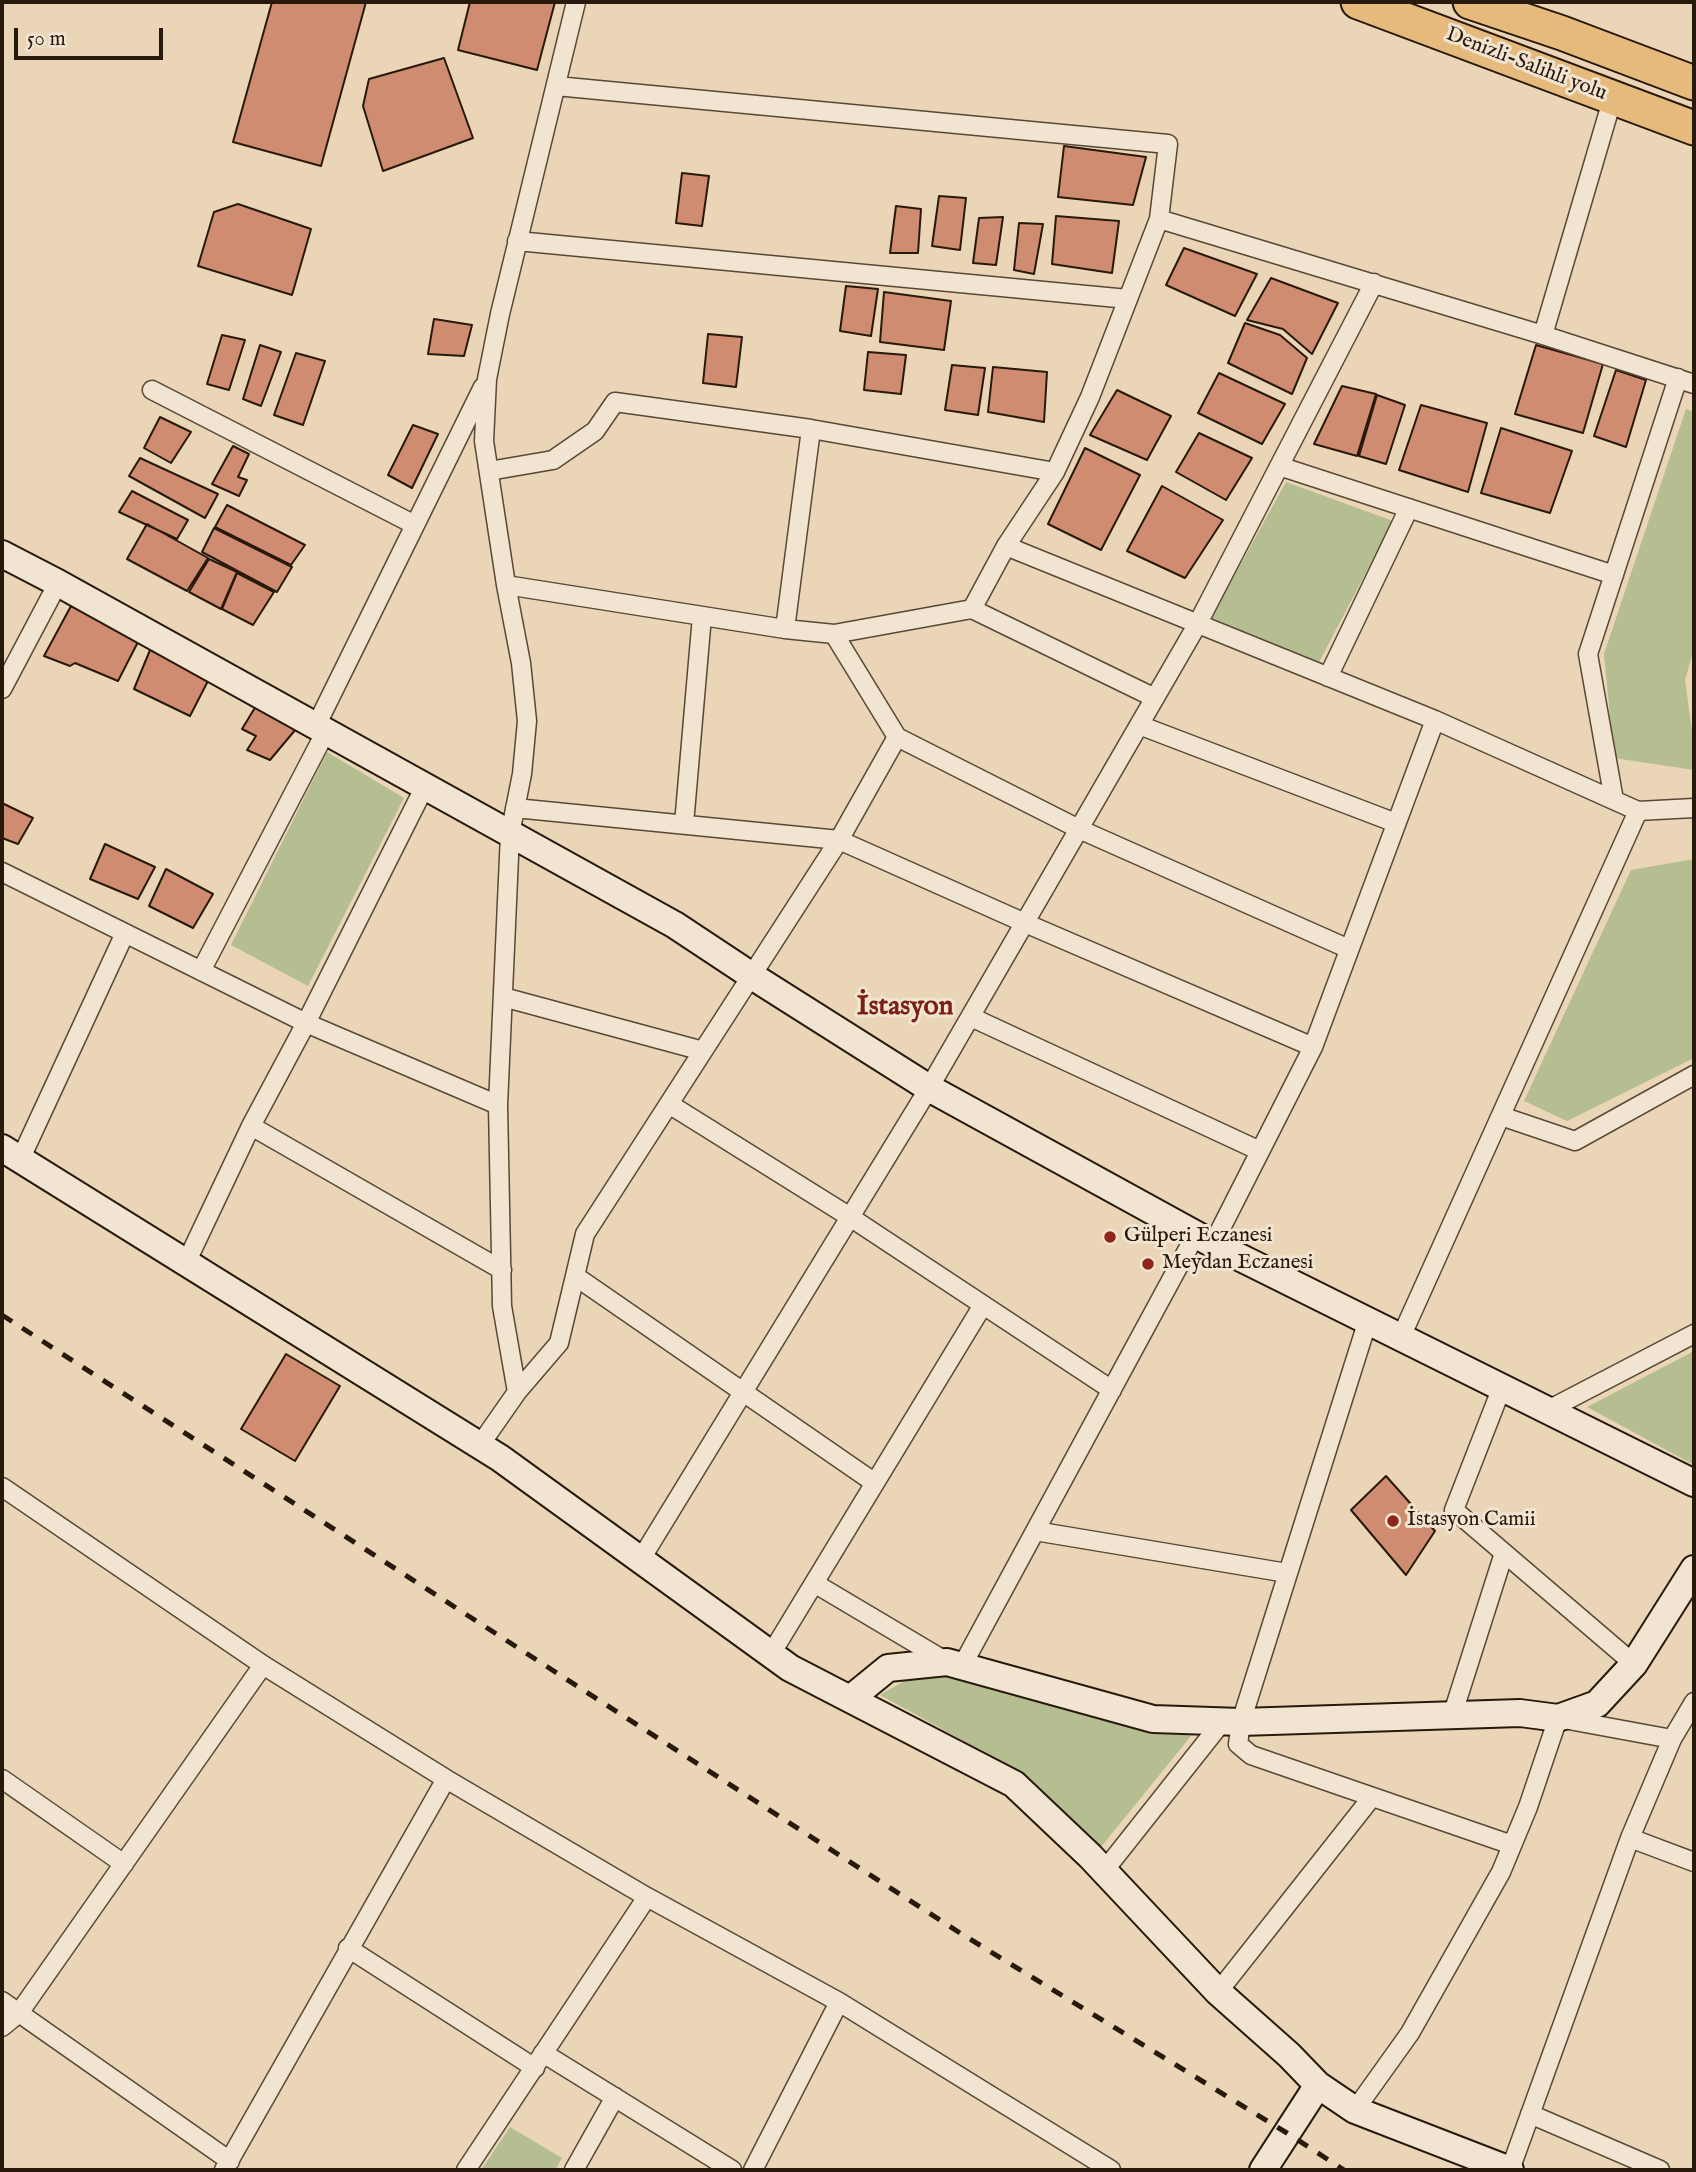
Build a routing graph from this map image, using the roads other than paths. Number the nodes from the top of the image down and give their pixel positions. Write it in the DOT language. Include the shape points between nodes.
graph roads {
  1 [pos="576,2"];
  2 [pos="1358,2"];
  3 [pos="1470,2"];
  4 [pos="1694,83"];
  5 [pos="556,86"];
  6 [pos="1613,97"];
  7 [pos="1694,128"];
  8 [pos="1159,219"];
  9 [pos="517,242"];
  10 [pos="1374,283"];
  11 [pos="1128,299"];
  12 [pos="1543,335"];
  13 [pos="487,379"];
  14 [pos="1686,381"];
  15 [pos="152,390"];
  16 [pos="811,429"];
  17 [pos="1279,466"];
  18 [pos="489,471"];
  19 [pos="1055,472"];
  20 [pos="1409,508"];
  21 [pos="415,525"];
  22 [pos="1006,546"];
  23 [pos="2,554"];
  24 [pos="1614,575"];
  25 [pos="58,583"];
  26 [pos="506,585"];
  27 [pos="972,609"];
  28 [pos="702,616"];
  29 [pos="1197,625"];
  30 [pos="785,629"];
  31 [pos="834,634"];
  32 [pos="1328,677"];
  33 [pos="2,689"];
  34 [pos="1155,698"];
  35 [pos="1435,720"];
  36 [pos="1139,725"];
  37 [pos="321,729"];
  38 [pos="897,737"];
  39 [pos="425,786"];
  40 [pos="1614,800"];
  41 [pos="515,808"];
  42 [pos="1694,808"];
  43 [pos="1638,811"];
  44 [pos="1396,823"];
  45 [pos="684,824"];
  46 [pos="1079,829"];
  47 [pos="510,834"];
  48 [pos="839,840"];
  49 [pos="2,872"];
  50 [pos="1025,923"];
  51 [pos="124,933"];
  52 [pos="1349,949"];
  53 [pos="201,971"];
  54 [pos="752,976"];
  55 [pos="503,997"];
  56 [pos="971,1017"];
  57 [pos="306,1023"];
  58 [pos="1313,1047"];
  59 [pos="703,1051"];
  60 [pos="1694,1075"];
  61 [pos="929,1088"];
  62 [pos="669,1104"];
  63 [pos="498,1105"];
  64 [pos="1501,1116"];
  65 [pos="251,1126"];
  66 [pos="1260,1151"];
  67 [pos="11,1154"];
  68 [pos="850,1217"];
  69 [pos="1204,1239"];
  70 [pos="186,1263"];
  71 [pos="502,1270"];
  72 [pos="575,1276"];
  73 [pos="984,1305"];
  74 [pos="1368,1320"];
  75 [pos="1694,1334"];
  76 [pos="1401,1337"];
  77 [pos="1502,1387"];
  78 [pos="1112,1390"];
  79 [pos="517,1392"];
  80 [pos="743,1393"];
  81 [pos="1548,1410"];
  82 [pos="481,1445"];
  83 [pos="875,1483"];
  84 [pos="1694,1483"];
  85 [pos="2,1487"];
  86 [pos="1035,1531"];
  87 [pos="1504,1553"];
  88 [pos="641,1559"];
  89 [pos="1694,1569"];
  90 [pos="1287,1573"];
  91 [pos="814,1583"];
  92 [pos="771,1654"];
  93 [pos="955,1664"];
  94 [pos="1634,1664"];
  95 [pos="263,1665"];
  96 [pos="850,1699"];
  97 [pos="1694,1702"];
  98 [pos="1452,1716"];
  99 [pos="1558,1718"];
  100 [pos="1232,1722"];
  101 [pos="1672,1739"];
  102 [pos="2,1779"];
  103 [pos="446,1779"];
  104 [pos="1372,1797"];
  105 [pos="1630,1838"];
  106 [pos="1512,1846"];
  107 [pos="1694,1862"];
  108 [pos="124,1864"];
  109 [pos="1104,1871"];
  110 [pos="647,1897"];
  111 [pos="348,1948"];
  112 [pos="1217,1992"];
  113 [pos="2,2001"];
  114 [pos="839,2002"];
  115 [pos="19,2013"];
  116 [pos="2,2027"];
  117 [pos="539,2060"];
  118 [pos="1318,2085"];
  119 [pos="615,2097"];
  120 [pos="1355,2110"];
  121 [pos="1530,2114"];
  122 [pos="227,2165"];
  123 [pos="466,2170"];
  124 [pos="574,2170"];
  125 [pos="732,2170"];
  126 [pos="753,2170"];
  127 [pos="1111,2170"];
  128 [pos="1263,2170"];
  129 [pos="1510,2170"];
  130 [pos="1660,2170"];
  1 -- 5 [label="street"];
  2 -- 6 [label="highway, Denizli-Salihli yolu"];
  3 -- 4 [label="highway, Denizli-Salihli yolu"];
  5 -- 8 [label="street" via="1168,144"];
  5 -- 9 [label="street"];
  6 -- 7 [label="highway, Denizli-Salihli yolu"];
  6 -- 12 [label="street"];
  8 -- 10 [label="street"];
  8 -- 11 [label="street"];
  9 -- 11 [label="street"];
  9 -- 13 [label="street"];
  10 -- 12 [label="street"];
  10 -- 17 [label="street"];
  11 -- 19 [label="street"];
  12 -- 14 [label="street"];
  13 -- 18 [label="street" via="484,441"];
  13 -- 21 [label="street"];
  14 -- 24 [label="street"];
  15 -- 21 [label="street"];
  16 -- 18 [label="street" via="615,402 595,431 553,460"];
  16 -- 19 [label="street"];
  16 -- 30 [label="street"];
  17 -- 20 [label="street"];
  17 -- 29 [label="street"];
  18 -- 26 [label="street"];
  19 -- 22 [label="street"];
  20 -- 24 [label="street"];
  20 -- 32 [label="street"];
  21 -- 37 [label="street"];
  22 -- 27 [label="street"];
  22 -- 29 [label="street"];
  23 -- 25 [label="street"];
  24 -- 40 [label="street" via="1588,654"];
  25 -- 33 [label="street"];
  25 -- 37 [label="street"];
  26 -- 28 [label="street"];
  26 -- 41 [label="street" via="527,721"];
  27 -- 31 [label="street"];
  27 -- 34 [label="street"];
  28 -- 30 [label="street"];
  28 -- 45 [label="street"];
  29 -- 32 [label="street"];
  29 -- 34 [label="street"];
  30 -- 31 [label="street"];
  31 -- 38 [label="street"];
  32 -- 35 [label="street"];
  34 -- 36 [label="street"];
  35 -- 40 [label="street"];
  35 -- 44 [label="street"];
  36 -- 44 [label="street"];
  36 -- 46 [label="street"];
  37 -- 39 [label="street"];
  37 -- 53 [label="street"];
  38 -- 46 [label="street"];
  38 -- 48 [label="street"];
  39 -- 47 [label="street"];
  39 -- 57 [label="street"];
  40 -- 43 [label="street"];
  41 -- 45 [label="street"];
  41 -- 47 [label="street"];
  42 -- 43 [label="street"];
  43 -- 64 [label="street"];
  44 -- 52 [label="street"];
  45 -- 48 [label="street"];
  46 -- 50 [label="street"];
  46 -- 52 [label="street"];
  47 -- 54 [label="street" via="675,925"];
  47 -- 55 [label="street"];
  48 -- 50 [label="street"];
  48 -- 54 [label="street"];
  49 -- 51 [label="street"];
  50 -- 56 [label="street"];
  50 -- 58 [label="street"];
  51 -- 53 [label="street"];
  51 -- 67 [label="street"];
  52 -- 58 [label="street"];
  53 -- 57 [label="street"];
  54 -- 59 [label="street"];
  54 -- 61 [label="street"];
  55 -- 59 [label="street"];
  55 -- 63 [label="street"];
  56 -- 61 [label="street"];
  56 -- 66 [label="street"];
  57 -- 63 [label="street"];
  57 -- 65 [label="street"];
  58 -- 66 [label="street"];
  59 -- 62 [label="street"];
  60 -- 64 [label="street" via="1576,1141"];
  61 -- 68 [label="street"];
  61 -- 69 [label="street"];
  62 -- 68 [label="street"];
  62 -- 72 [label="street" via="585,1234"];
  63 -- 71 [label="street"];
  64 -- 76 [label="street"];
  65 -- 70 [label="street"];
  65 -- 71 [label="street"];
  66 -- 69 [label="street"];
  67 -- 70 [label="street"];
  68 -- 73 [label="street"];
  68 -- 80 [label="street"];
  69 -- 74 [label="street"];
  69 -- 78 [label="street"];
  70 -- 82 [label="street"];
  71 -- 79 [label="street" via="502,1306"];
  72 -- 79 [label="street" via="559,1343"];
  72 -- 80 [label="street"];
  73 -- 78 [label="street"];
  73 -- 83 [label="street"];
  74 -- 76 [label="street"];
  74 -- 90 [label="street"];
  75 -- 81 [label="street"];
  76 -- 77 [label="street"];
  77 -- 81 [label="street"];
  77 -- 87 [label="street" via="1454,1510"];
  78 -- 86 [label="street"];
  79 -- 82 [label="street"];
  80 -- 83 [label="street"];
  80 -- 88 [label="street"];
  81 -- 84 [label="street"];
  82 -- 88 [label="street"];
  83 -- 91 [label="street"];
  85 -- 95 [label="street"];
  86 -- 90 [label="street"];
  86 -- 93 [label="street"];
  87 -- 94 [label="street"];
  87 -- 98 [label="street"];
  88 -- 92 [label="street"];
  89 -- 94 [label="street"];
  90 -- 100 [label="street"];
  91 -- 92 [label="street"];
  91 -- 93 [label="street"];
  92 -- 96 [label="street"];
  93 -- 96 [label="street" via="888,1668"];
  93 -- 100 [label="street" via="1153,1719"];
  94 -- 99 [label="street" via="1597,1704"];
  95 -- 103 [label="street"];
  95 -- 108 [label="street"];
  96 -- 109 [label="street" via="1014,1784"];
  97 -- 101 [label="street"];
  98 -- 99 [label="street" via="1520,1713"];
  98 -- 100 [label="street"];
  99 -- 101 [label="street"];
  99 -- 106 [label="street"];
  100 -- 104 [label="street" via="1238,1744 1251,1755"];
  100 -- 109 [label="street"];
  101 -- 105 [label="street"];
  102 -- 108 [label="street"];
  103 -- 110 [label="street"];
  103 -- 111 [label="street"];
  104 -- 106 [label="street"];
  104 -- 112 [label="street"];
  105 -- 107 [label="street"];
  105 -- 121 [label="street"];
  106 -- 120 [label="street" via="1410,2033"];
  108 -- 115 [label="street"];
  109 -- 112 [label="street"];
  110 -- 114 [label="street"];
  110 -- 117 [label="street"];
  111 -- 117 [label="street"];
  111 -- 122 [label="street"];
  112 -- 118 [label="street"];
  113 -- 115 [label="street"];
  114 -- 126 [label="street"];
  114 -- 127 [label="street"];
  115 -- 116 [label="street"];
  115 -- 122 [label="street"];
  117 -- 119 [label="street"];
  117 -- 123 [label="street"];
  118 -- 120 [label="street"];
  118 -- 128 [label="street"];
  119 -- 124 [label="street"];
  119 -- 125 [label="street"];
  120 -- 129 [label="street"];
  121 -- 129 [label="street"];
  121 -- 130 [label="street"];
}
